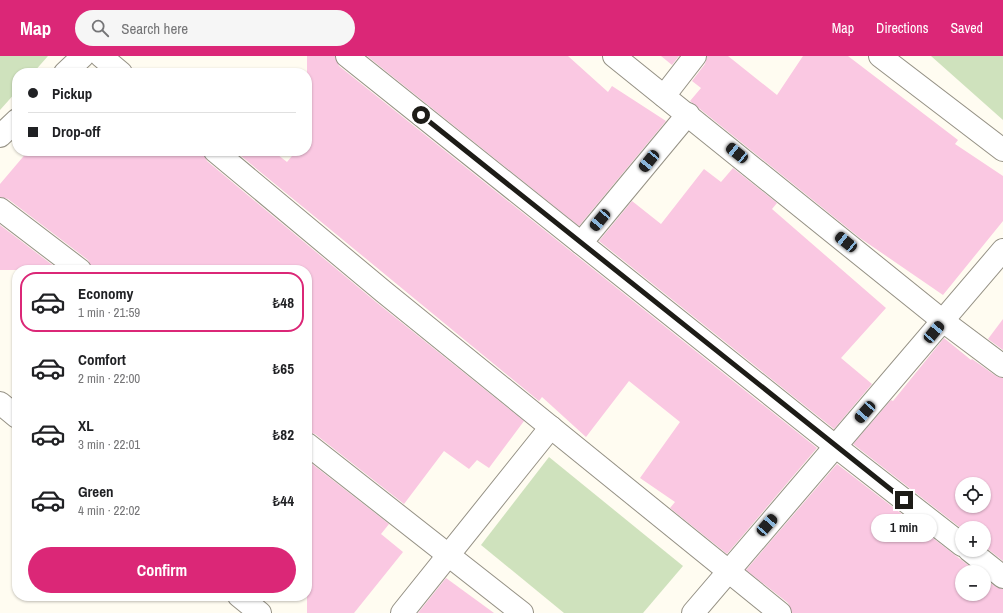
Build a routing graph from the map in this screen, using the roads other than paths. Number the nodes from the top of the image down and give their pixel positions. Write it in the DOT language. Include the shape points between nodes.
graph roads {
  1 [pos="83,56"];
  2 [pos="101,56"];
  3 [pos="347,56"];
  4 [pos="614,56"];
  5 [pos="695,56"];
  6 [pos="880,56"];
  7 [pos="70,68"];
  8 [pos="115,68"];
  9 [pos="664,96"];
  10 [pos="688,114"];
  11 [pos="12,125"];
  12 [pos="0,136"];
  13 [pos="1003,150"];
  14 [pos="221,156"];
  15 [pos="0,209"];
  16 [pos="581,243"];
  17 [pos="1003,250"];
  18 [pos="73,265"];
  19 [pos="943,321"];
  20 [pos="1003,366"];
  21 [pos="0,403"];
  22 [pos="12,413"];
  23 [pos="551,427"];
  24 [pos="835,446"];
  25 [pos="312,448"];
  26 [pos="955,540"];
  27 [pos="450,555"];
  28 [pos="978,557"];
  29 [pos="728,570"];
  30 [pos="1003,577"];
  31 [pos="245,601"];
  32 [pos="260,613"];
  33 [pos="402,613"];
  34 [pos="522,613"];
  35 [pos="693,613"];
  36 [pos="780,613"];
  1 -- 7 [label="street"];
  2 -- 8 [label="street"];
  3 -- 16 [label="street"];
  4 -- 9 [label="street"];
  5 -- 9 [label="street"];
  6 -- 13 [label="street"];
  9 -- 10 [label="street"];
  10 -- 16 [label="street"];
  10 -- 19 [label="street"];
  11 -- 12 [label="street"];
  14 -- 23 [label="street"];
  15 -- 18 [label="street"];
  16 -- 24 [label="street"];
  17 -- 19 [label="street"];
  19 -- 20 [label="street"];
  19 -- 24 [label="street"];
  21 -- 22 [label="street"];
  23 -- 27 [label="street"];
  23 -- 29 [label="street"];
  24 -- 26 [label="street"];
  24 -- 29 [label="street"];
  25 -- 27 [label="street"];
  27 -- 33 [label="street"];
  27 -- 34 [label="street"];
  28 -- 30 [label="street"];
  29 -- 35 [label="street"];
  29 -- 36 [label="street"];
  31 -- 32 [label="street"];
}
